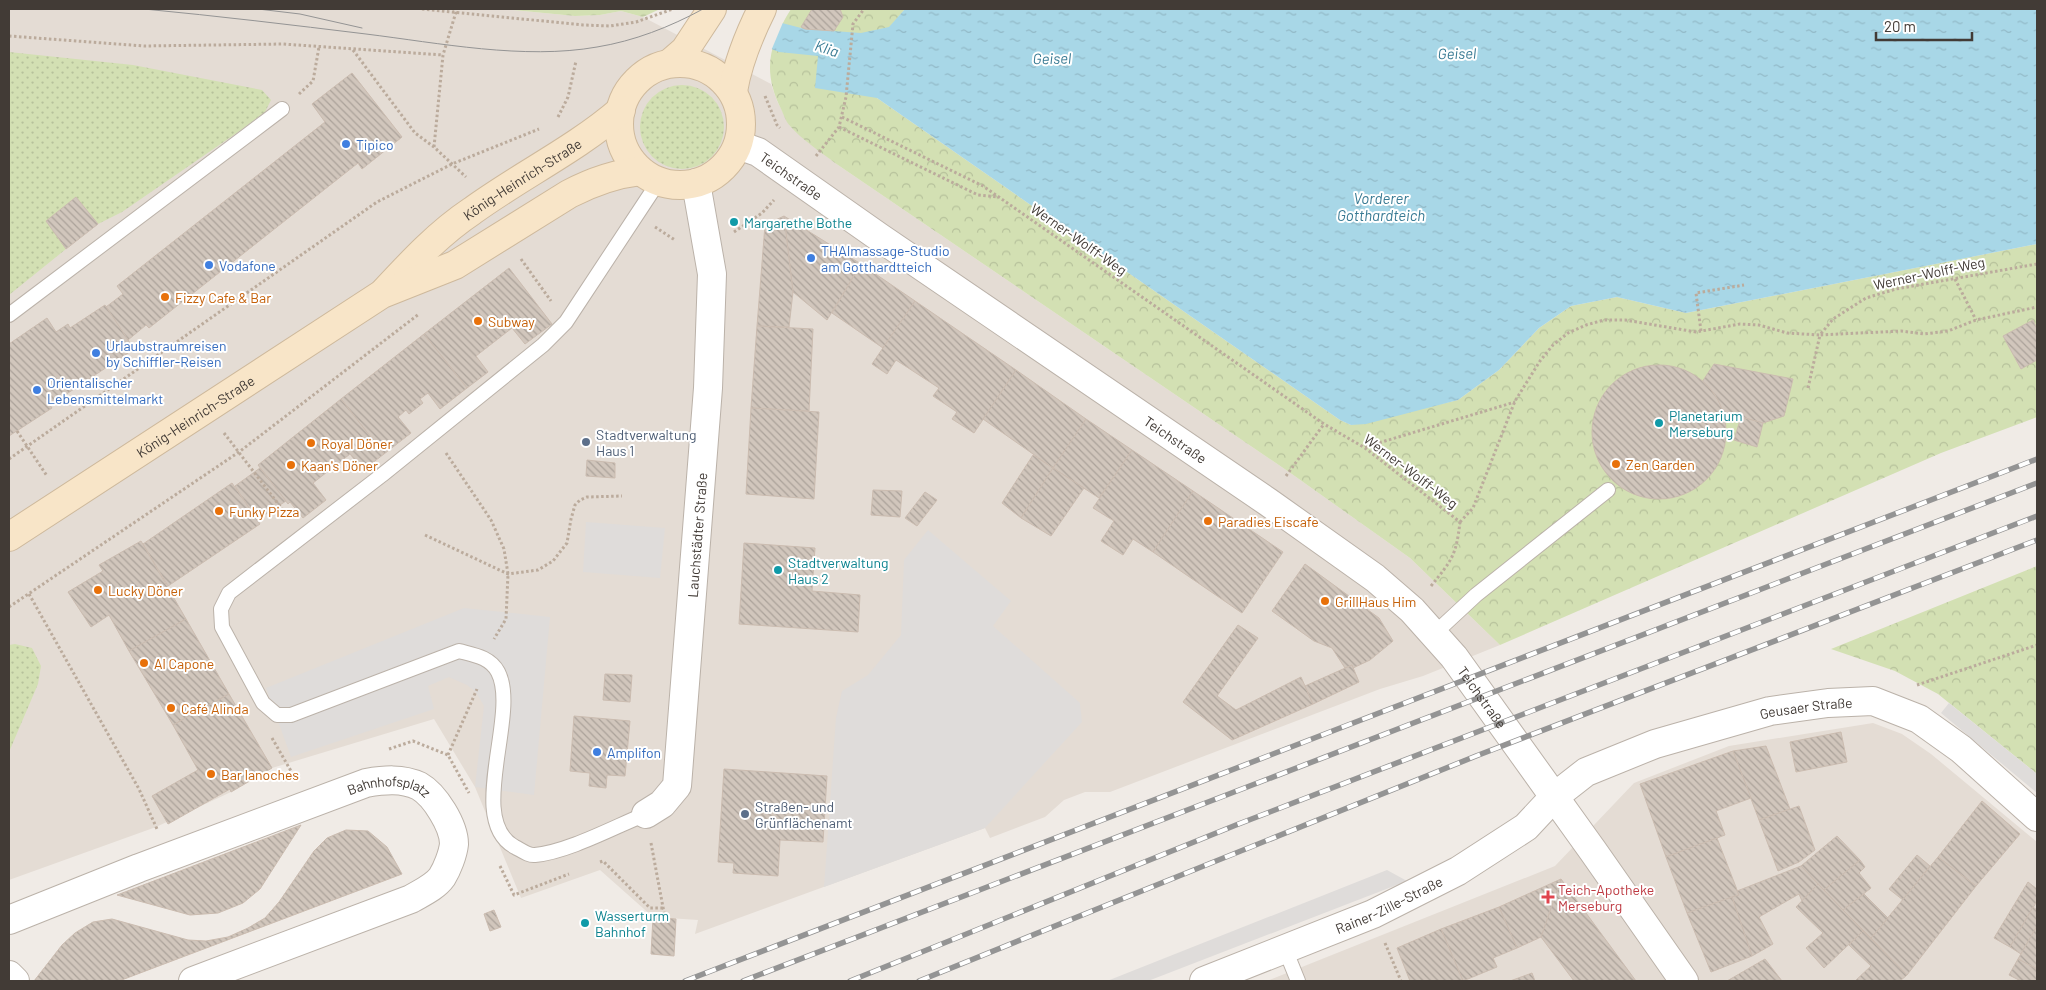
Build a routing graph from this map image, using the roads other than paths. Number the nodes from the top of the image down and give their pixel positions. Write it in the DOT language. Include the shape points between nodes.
graph roads {
  1 [pos="712,9"];
  2 [pos="762,9"];
  3 [pos="670,63"];
  4 [pos="733,91"];
  5 [pos="282,109"];
  6 [pos="620,110"];
  7 [pos="738,145"];
  8 [pos="649,176"];
  9 [pos="696,183"];
  10 [pos="382,294"];
  11 [pos="9,315"];
  12 [pos="1608,490"];
  13 [pos="9,537"];
  14 [pos="1434,634"];
  15 [pos="1554,797"];
  16 [pos="646,814"];
  17 [pos="2037,817"];
  18 [pos="9,920"];
  19 [pos="1285,949"];
  20 [pos="9,975"];
  21 [pos="14,981"];
  22 [pos="193,981"];
  23 [pos="1204,981"];
  24 [pos="1298,981"];
  25 [pos="1684,981"];
  1 -- 3 [label="main road" via="685,50"];
  2 -- 4 [label="main road" via="745,44"];
  3 -- 4 [label="main road" via="705,68"];
  3 -- 6 [label="main road" via="651,70 633,83"];
  4 -- 7 [label="main road" via="740,107 742,124"];
  5 -- 11 [label="lane"];
  6 -- 8 [label="main road" via="622,144 629,158"];
  6 -- 10 [label="main road, König-Heinrich-Straße" via="596,130 450,226"];
  7 -- 9 [label="main road" via="724,168"];
  7 -- 14 [label="street, Teichstraße" via="758,152 1268,502 1375,578"];
  8 -- 9 [label="main road" via="677,185"];
  8 -- 10 [label="main road, König-Heinrich-Straße" via="615,175 588,184 455,265"];
  8 -- 16 [label="lane" via="566,322 543,345 433,434 229,594 221,610 222,627 262,703 277,715 292,714 459,651 483,657 497,671 504,689 493,799 496,824 510,844 532,856 554,853"];
  9 -- 16 [label="street, Lauchstädter Straße" via="712,274 708,388 677,786 670,797"];
  10 -- 13 [label="main road, König-Heinrich-Straße"];
  12 -- 14 [label="lane" via="1476,595"];
  14 -- 15 [label="street, Teichstraße"];
  15 -- 17 [label="street, Geusaer Straße" via="1586,772 1655,744 1770,710 1873,701 1919,719 1934,729 1962,749"];
  15 -- 19 [label="street, Rainer-Zille-Straße" via="1526,827 1458,872 1373,914"];
  15 -- 25 [label="street, Teichstraße"];
  18 -- 22 [label="street, Bahnhofsplatz" via="366,783 392,779 406,782 420,787 442,810 454,844 441,878 427,889 411,899"];
  19 -- 23 [label="street, Rainer-Zille-Straße"];
  19 -- 24 [label="lane"];
  20 -- 21 [label="street"];
}
